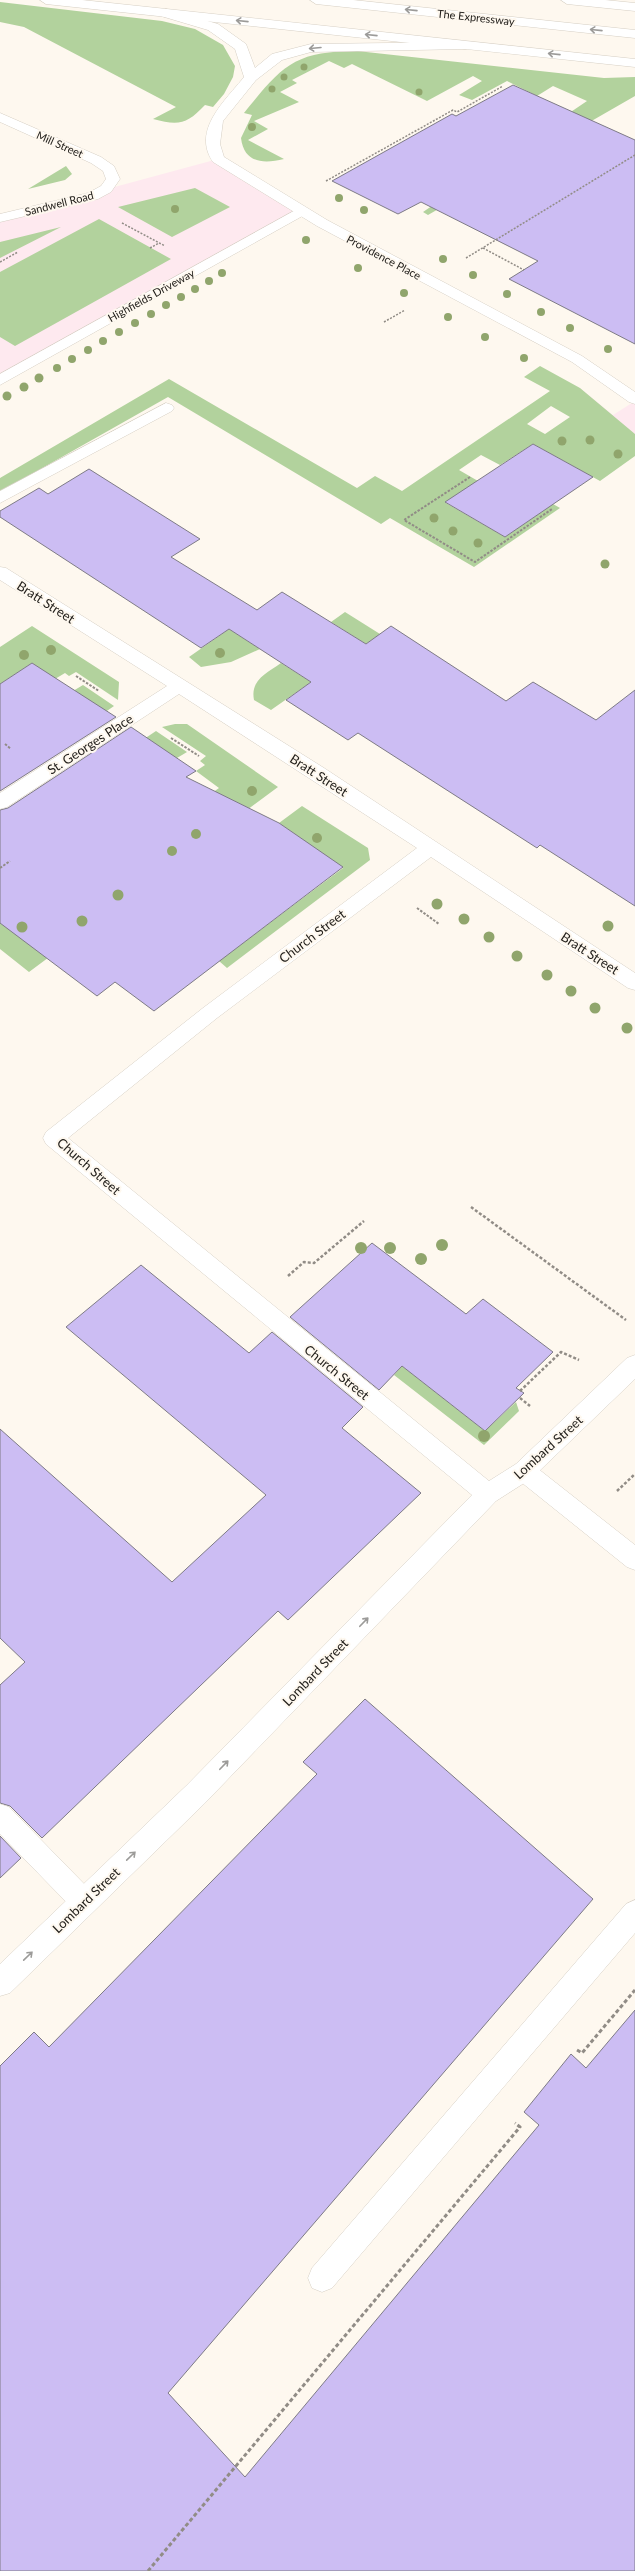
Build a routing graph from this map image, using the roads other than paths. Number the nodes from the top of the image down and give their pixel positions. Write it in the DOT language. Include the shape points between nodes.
graph roads {
  1 [pos="46,0"];
  2 [pos="316,0"];
  3 [pos="566,0"];
  4 [pos="635,7"];
  5 [pos="166,13"];
  6 [pos="635,34"];
  7 [pos="466,45"];
  8 [pos="635,63"];
  9 [pos="251,77"];
  10 [pos="0,117"];
  11 [pos="114,179"];
  12 [pos="301,211"];
  13 [pos="0,218"];
  14 [pos="0,380"];
  15 [pos="635,399"];
  16 [pos="166,408"];
  17 [pos="0,498"];
  18 [pos="0,572"];
  19 [pos="179,686"];
  20 [pos="0,802"];
  21 [pos="429,849"];
  22 [pos="635,983"];
  23 [pos="635,1365"];
  24 [pos="524,1471"];
  25 [pos="488,1494"];
  26 [pos="632,1552"];
  27 [pos="0,1816"];
  28 [pos="84,1902"];
  29 [pos="635,1913"];
  30 [pos="3,1974"];
  31 [pos="322,2278"];
  1 -- 5 [label="main road"];
  6 -- 2 [label="main road, The Expressway, one-way"];
  3 -- 4 [label="main road"];
  7 -- 5 [label="main road, one-way"];
  5 -- 9 [label="main road" via="213,27 241,47"];
  8 -- 7 [label="main road, one-way"];
  7 -- 9 [label="main road, Providence Place, one-way" via="312,48 277,57"];
  9 -- 12 [label="main road, Providence Place" via="216,121 213,144 218,159"];
  10 -- 11 [label="main road, Mill Street" via="96,160 109,169"];
  11 -- 13 [label="main road, Sandwell Road" via="106,189 93,196"];
  12 -- 14 [label="main road, Highfields Driveway"];
  12 -- 15 [label="main road, Providence Place" via="577,359"];
  16 -- 17 [label="main road"];
  18 -- 19 [label="main road, Bratt Street"];
  19 -- 20 [label="main road, St. Georges Place"];
  19 -- 21 [label="main road, Bratt Street" via="317,773"];
  21 -- 22 [label="main road, Bratt Street"];
  21 -- 25 [label="main road, Church Street" via="210,1013 53,1138"];
  23 -- 24 [label="main road, Lombard Street"];
  24 -- 25 [label="main road, Lombard Street"];
  24 -- 26 [label="main road"];
  28 -- 25 [label="main road, Lombard Street, one-way" via="196,1794"];
  27 -- 28 [label="main road"];
  30 -- 28 [label="main road, Lombard Street, one-way"];
  29 -- 31 [label="main road"];
}
